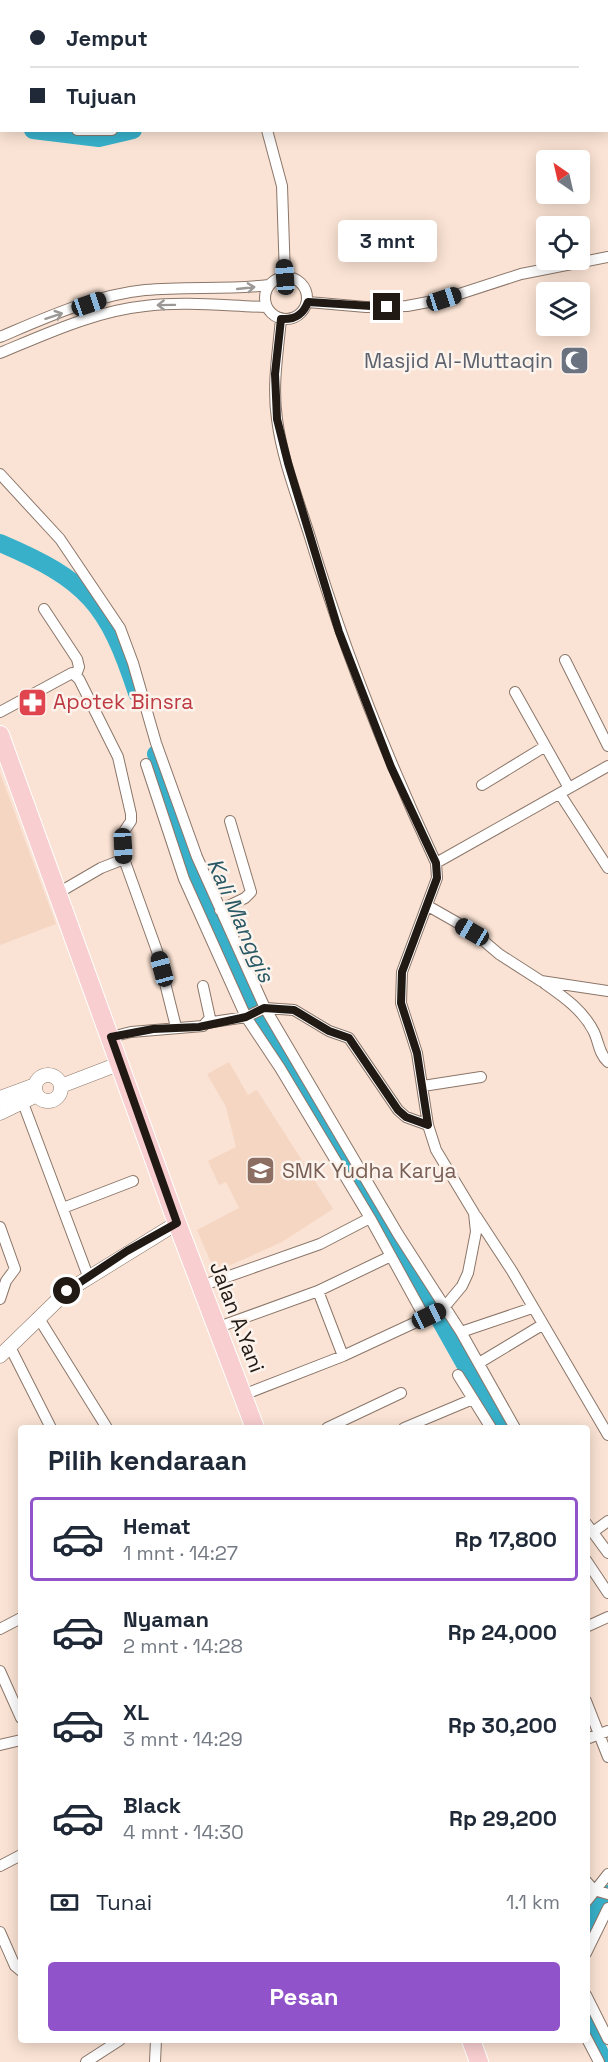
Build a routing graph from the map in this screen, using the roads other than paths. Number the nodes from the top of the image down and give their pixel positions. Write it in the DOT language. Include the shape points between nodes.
graph roads {
  1 [pos="268,132"];
  2 [pos="608,257"];
  3 [pos="285,277"];
  4 [pos="269,285"];
  5 [pos="308,302"];
  6 [pos="266,307"];
  7 [pos="281,319"];
  8 [pos="0,337"];
  9 [pos="0,353"];
  10 [pos="0,474"];
  11 [pos="44,609"];
  12 [pos="565,660"];
  13 [pos="76,675"];
  14 [pos="515,692"];
  15 [pos="0,712"];
  16 [pos="0,735"];
  17 [pos="608,746"];
  18 [pos="544,747"];
  19 [pos="146,764"];
  20 [pos="608,766"];
  21 [pos="482,785"];
  22 [pos="564,791"];
  23 [pos="230,821"];
  24 [pos="124,860"];
  25 [pos="436,863"];
  26 [pos="608,868"];
  27 [pos="58,893"];
  28 [pos="428,906"];
  29 [pos="220,910"];
  30 [pos="541,981"];
  31 [pos="203,986"];
  32 [pos="608,990"];
  33 [pos="263,1009"];
  34 [pos="247,1016"];
  35 [pos="206,1023"];
  36 [pos="176,1027"];
  37 [pos="111,1037"];
  38 [pos="608,1062"];
  39 [pos="121,1063"];
  40 [pos="481,1077"];
  41 [pos="62,1086"];
  42 [pos="423,1086"];
  43 [pos="36,1090"];
  44 [pos="0,1098"];
  45 [pos="23,1103"];
  46 [pos="0,1113"];
  47 [pos="428,1125"];
  48 [pos="133,1181"];
  49 [pos="63,1208"];
  50 [pos="474,1213"];
  51 [pos="370,1218"];
  52 [pos="177,1223"];
  53 [pos="0,1227"];
  54 [pos="391,1256"];
  55 [pos="0,1271"];
  56 [pos="88,1276"];
  57 [pos="6,1281"];
  58 [pos="201,1286"];
  59 [pos="318,1291"];
  60 [pos="0,1299"];
  61 [pos="532,1308"];
  62 [pos="443,1309"];
  63 [pos="38,1317"];
  64 [pos="427,1317"];
  65 [pos="542,1325"];
  66 [pos="216,1328"];
  67 [pos="461,1332"];
  68 [pos="5,1351"];
  69 [pos="343,1356"];
  70 [pos="479,1363"];
  71 [pos="458,1375"];
  72 [pos="401,1393"];
  73 [pos="243,1395"];
  74 [pos="473,1399"];
  75 [pos="49,1425"];
  76 [pos="105,1425"];
  77 [pos="254,1425"];
  78 [pos="333,1425"];
  79 [pos="411,1425"];
  80 [pos="489,1425"];
  81 [pos="513,1425"];
  82 [pos="608,1435"];
  83 [pos="608,1521"];
  84 [pos="590,1528"];
  85 [pos="593,1532"];
  86 [pos="608,1553"];
  87 [pos="590,1568"];
  88 [pos="608,1593"];
  89 [pos="608,1617"];
  90 [pos="18,1620"];
  91 [pos="590,1625"];
  92 [pos="0,1629"];
  93 [pos="0,1671"];
  94 [pos="590,1708"];
  95 [pos="18,1711"];
  96 [pos="604,1732"];
  97 [pos="590,1737"];
  98 [pos="18,1741"];
  99 [pos="0,1745"];
  100 [pos="608,1757"];
  101 [pos="18,1857"];
  102 [pos="0,1866"];
  103 [pos="608,1874"];
  104 [pos="590,1885"];
  105 [pos="595,1891"];
  106 [pos="608,1894"];
  107 [pos="590,1897"];
  108 [pos="608,1908"];
  109 [pos="0,1932"];
  110 [pos="590,1945"];
  111 [pos="4,1955"];
  112 [pos="18,1968"];
  113 [pos="590,2003"];
  114 [pos="608,2039"];
  115 [pos="115,2043"];
  116 [pos="156,2043"];
  117 [pos="472,2043"];
  118 [pos="589,2043"];
  119 [pos="86,2062"];
  120 [pos="155,2062"];
  121 [pos="479,2062"];
  122 [pos="599,2062"];
  1 -- 3 [label="street" via="282,186"];
  2 -- 5 [label="street" via="521,274 444,299 407,306"];
  3 -- 4 [label="street"];
  3 -- 5 [label="street" via="303,284"];
  4 -- 6 [label="street"];
  8 -- 4 [label="street, one-way" via="107,298 144,290 228,290"];
  5 -- 7 [label="street" via="301,314"];
  6 -- 7 [label="street"];
  6 -- 9 [label="street, one-way" via="128,308"];
  7 -- 25 [label="street" via="275,374 277,419 288,463 339,632 391,767"];
  10 -- 29 [label="street" via="60,539 120,627 156,743"];
  11 -- 13 [label="street" via="77,659"];
  12 -- 17 [label="street"];
  13 -- 15 [label="street" via="69,674"];
  13 -- 24 [label="street" via="118,757 131,814 123,833"];
  14 -- 18 [label="street"];
  16 -- 27 [label="highway, Jalan A.Yani"];
  18 -- 21 [label="street"];
  18 -- 22 [label="street"];
  19 -- 34 [label="street" via="184,879"];
  20 -- 22 [label="street"];
  22 -- 25 [label="street"];
  22 -- 26 [label="street"];
  23 -- 29 [label="street" via="251,889 245,898"];
  24 -- 27 [label="street" via="101,868"];
  24 -- 36 [label="street" via="157,951"];
  25 -- 28 [label="street" via="437,878"];
  27 -- 37 [label="highway, Jalan A.Yani"];
  28 -- 30 [label="street"];
  28 -- 42 [label="street" via="402,972 401,1003"];
  29 -- 33 [label="street"];
  30 -- 32 [label="street"];
  30 -- 38 [label="street" via="579,1009"];
  31 -- 35 [label="street" via="210,1017"];
  33 -- 34 [label="street"];
  33 -- 47 [label="street" via="294,1010 349,1038 398,1110"];
  33 -- 62 [label="street"];
  34 -- 35 [label="street"];
  34 -- 51 [label="street"];
  35 -- 36 [label="street" via="199,1027"];
  36 -- 37 [label="street"];
  37 -- 39 [label="highway, Jalan A.Yani"];
  39 -- 41 [label="street"];
  39 -- 52 [label="highway, Jalan A.Yani"];
  40 -- 42 [label="street"];
  41 -- 43 [label="street" via="57,1078 48,1075 40,1077"];
  41 -- 43 [label="street" via="53,1101 44,1101"];
  42 -- 47 [label="street"];
  43 -- 44 [label="street"];
  43 -- 45 [label="street"];
  45 -- 46 [label="street"];
  45 -- 49 [label="street"];
  47 -- 50 [label="street" via="436,1150"];
  48 -- 49 [label="street"];
  49 -- 56 [label="street"];
  50 -- 61 [label="street"];
  50 -- 62 [label="street" via="476,1232 468,1273"];
  51 -- 54 [label="street"];
  51 -- 58 [label="street" via="320,1244"];
  52 -- 56 [label="street"];
  52 -- 58 [label="highway, Jalan A.Yani"];
  53 -- 57 [label="street" via="15,1269"];
  54 -- 59 [label="street"];
  54 -- 64 [label="street"];
  55 -- 57 [label="street"];
  56 -- 63 [label="street"];
  57 -- 60 [label="street"];
  58 -- 66 [label="highway, Jalan A.Yani"];
  59 -- 66 [label="street"];
  59 -- 69 [label="street"];
  61 -- 65 [label="street"];
  61 -- 67 [label="street"];
  62 -- 64 [label="street"];
  62 -- 67 [label="street"];
  63 -- 68 [label="street"];
  63 -- 76 [label="street"];
  64 -- 69 [label="street"];
  65 -- 70 [label="street"];
  65 -- 82 [label="street"];
  66 -- 73 [label="highway, Jalan A.Yani"];
  67 -- 70 [label="street"];
  68 -- 75 [label="street"];
  69 -- 73 [label="street"];
  70 -- 81 [label="street"];
  71 -- 74 [label="street"];
  72 -- 78 [label="street"];
  73 -- 77 [label="highway, Jalan A.Yani"];
  74 -- 79 [label="street"];
  74 -- 80 [label="street"];
  83 -- 85 [label="street"];
  84 -- 85 [label="street"];
  85 -- 86 [label="street"];
  87 -- 88 [label="street"];
  89 -- 91 [label="street"];
  90 -- 92 [label="street"];
  93 -- 95 [label="street"];
  94 -- 96 [label="street"];
  96 -- 97 [label="street"];
  96 -- 100 [label="street"];
  98 -- 99 [label="street"];
  101 -- 102 [label="street"];
  103 -- 105 [label="street"];
  104 -- 105 [label="street"];
  105 -- 106 [label="street"];
  105 -- 107 [label="street"];
  108 -- 110 [label="street"];
  109 -- 111 [label="street"];
  111 -- 112 [label="street"];
  113 -- 114 [label="street"];
  115 -- 119 [label="street"];
  116 -- 120 [label="street"];
  117 -- 121 [label="highway"];
  118 -- 122 [label="street"];
}
